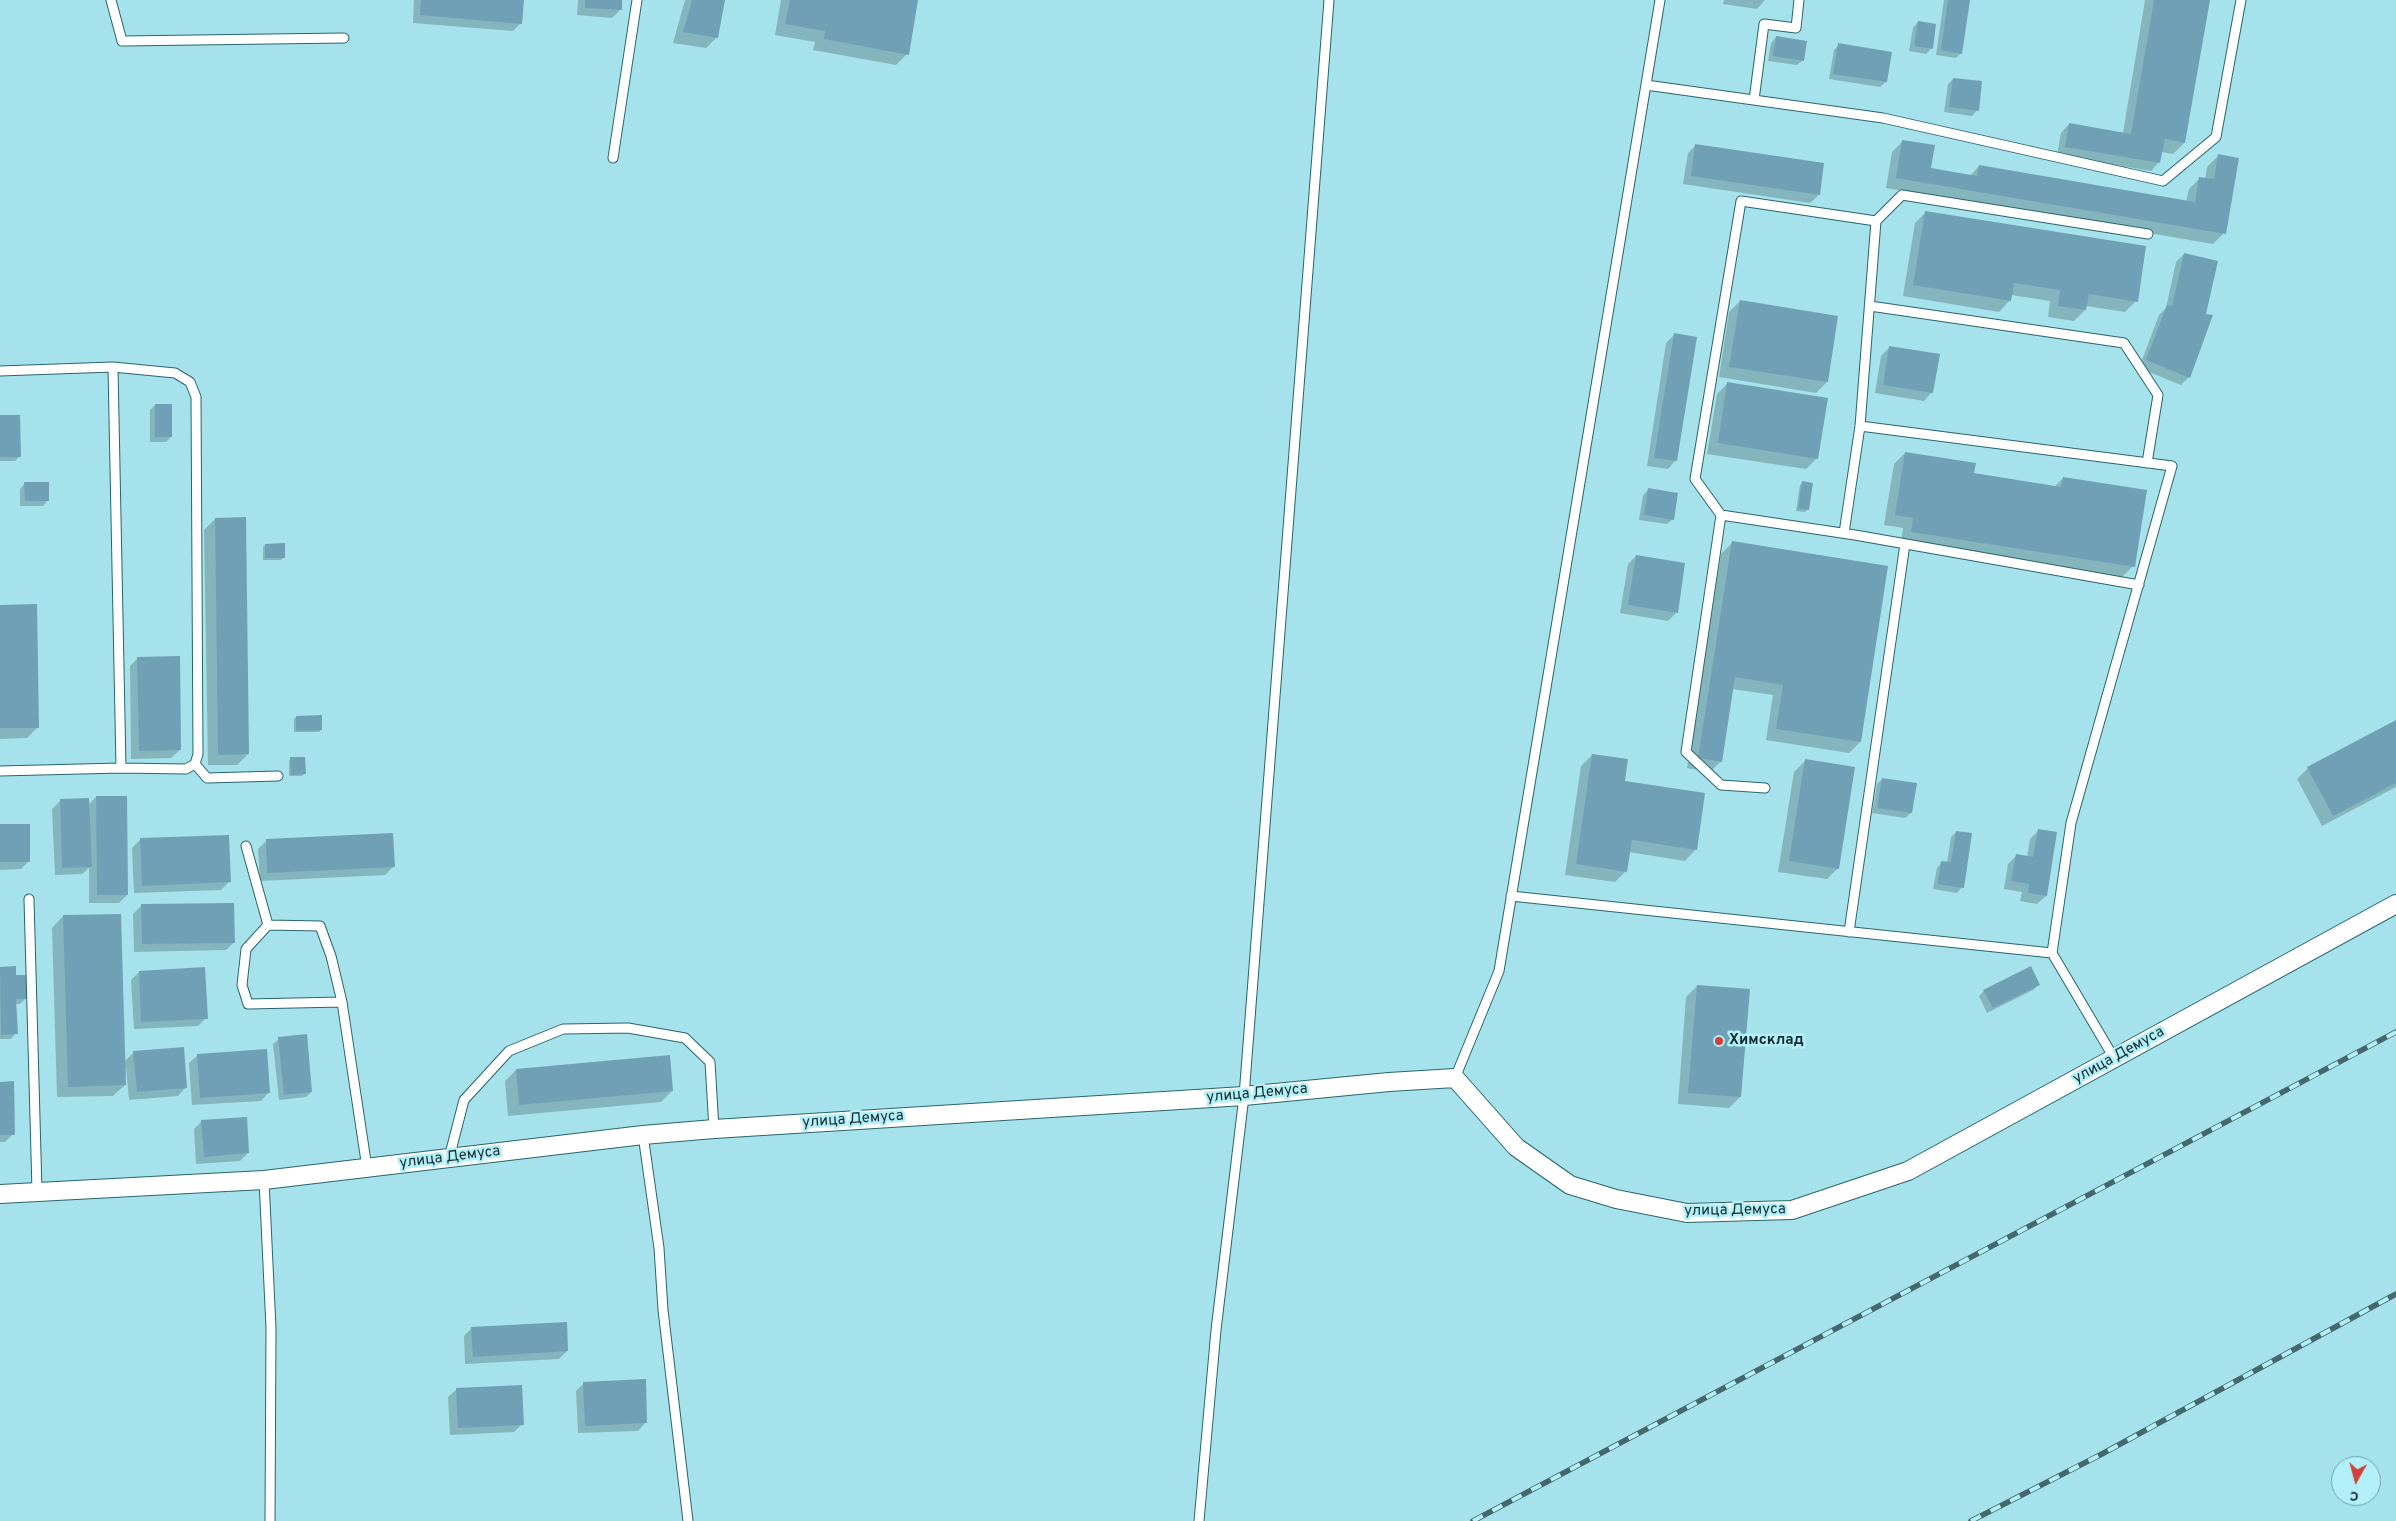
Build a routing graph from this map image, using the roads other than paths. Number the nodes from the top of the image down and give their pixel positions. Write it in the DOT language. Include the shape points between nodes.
graph roads {
  1 [pos="111,0"];
  2 [pos="637,0"];
  3 [pos="1329,0"];
  4 [pos="1660,0"];
  5 [pos="1799,0"];
  6 [pos="2240,0"];
  7 [pos="344,38"];
  8 [pos="1646,85"];
  9 [pos="1754,100"];
  10 [pos="613,158"];
  11 [pos="1876,221"];
  12 [pos="2148,234"];
  13 [pos="1870,306"];
  14 [pos="113,367"];
  15 [pos="0,371"];
  16 [pos="1860,426"];
  17 [pos="2147,463"];
  18 [pos="1720,515"];
  19 [pos="1844,534"];
  20 [pos="1905,544"];
  21 [pos="2138,585"];
  22 [pos="195,764"];
  23 [pos="121,768"];
  24 [pos="0,770"];
  25 [pos="278,776"];
  26 [pos="1765,788"];
  27 [pos="246,846"];
  28 [pos="1511,896"];
  29 [pos="29,899"];
  30 [pos="2396,904"];
  31 [pos="268,925"];
  32 [pos="1849,932"];
  33 [pos="2052,953"];
  34 [pos="342,1002"];
  35 [pos="2114,1058"];
  36 [pos="1456,1078"];
  37 [pos="1244,1096"];
  38 [pos="714,1129"];
  39 [pos="643,1135"];
  40 [pos="449,1158"];
  41 [pos="367,1168"];
  42 [pos="264,1180"];
  43 [pos="37,1191"];
  44 [pos="0,1194"];
  45 [pos="270,1521"];
  46 [pos="688,1521"];
  47 [pos="1199,1521"];
  1 -- 7 [label="lane" via="122,41"];
  2 -- 10 [label="lane"];
  3 -- 37 [label="lane"];
  4 -- 8 [label="lane"];
  5 -- 9 [label="lane" via="1796,28 1764,24"];
  6 -- 9 [label="lane" via="2216,137 2163,181 1882,118"];
  8 -- 9 [label="lane"];
  8 -- 28 [label="lane"];
  11 -- 12 [label="lane" via="1902,195"];
  11 -- 13 [label="lane"];
  11 -- 18 [label="lane" via="1741,201 1694,479"];
  13 -- 16 [label="lane"];
  13 -- 17 [label="lane" via="2124,342 2158,395"];
  14 -- 15 [label="lane"];
  14 -- 22 [label="lane" via="175,373 190,382 196,397 198,754"];
  14 -- 23 [label="lane"];
  16 -- 17 [label="lane"];
  16 -- 19 [label="lane"];
  17 -- 21 [label="lane" via="2172,466"];
  18 -- 19 [label="lane"];
  18 -- 26 [label="lane" via="1686,752 1721,785"];
  19 -- 20 [label="lane"];
  20 -- 21 [label="lane"];
  20 -- 32 [label="lane"];
  21 -- 33 [label="lane" via="2070,823"];
  22 -- 23 [label="lane" via="186,769"];
  22 -- 25 [label="lane" via="207,778"];
  23 -- 24 [label="lane"];
  27 -- 31 [label="lane"];
  28 -- 32 [label="lane"];
  28 -- 36 [label="lane" via="1499,971"];
  29 -- 43 [label="lane"];
  30 -- 35 [label="street, улица Демуса"];
  31 -- 34 [label="lane" via="320,926"];
  31 -- 34 [label="lane" via="246,949 242,985 248,1004"];
  32 -- 33 [label="lane"];
  33 -- 35 [label="lane"];
  34 -- 41 [label="lane"];
  35 -- 36 [label="street, улица Демуса" via="1908,1171 1783,1211 1687,1213 1616,1199 1570,1184 1516,1146"];
  36 -- 37 [label="street, улица Демуса"];
  37 -- 38 [label="street, улица Демуса"];
  37 -- 47 [label="lane" via="1216,1330"];
  38 -- 39 [label="street, улица Демуса"];
  38 -- 40 [label="lane" via="710,1062 685,1038 628,1028 563,1029 510,1051 464,1100"];
  39 -- 40 [label="street, улица Демуса"];
  39 -- 46 [label="lane" via="659,1248 663,1310"];
  40 -- 41 [label="street, улица Демуса"];
  41 -- 42 [label="street, улица Демуса"];
  42 -- 43 [label="street, улица Демуса"];
  42 -- 45 [label="lane" via="271,1328"];
  43 -- 44 [label="street, улица Демуса"];
}
